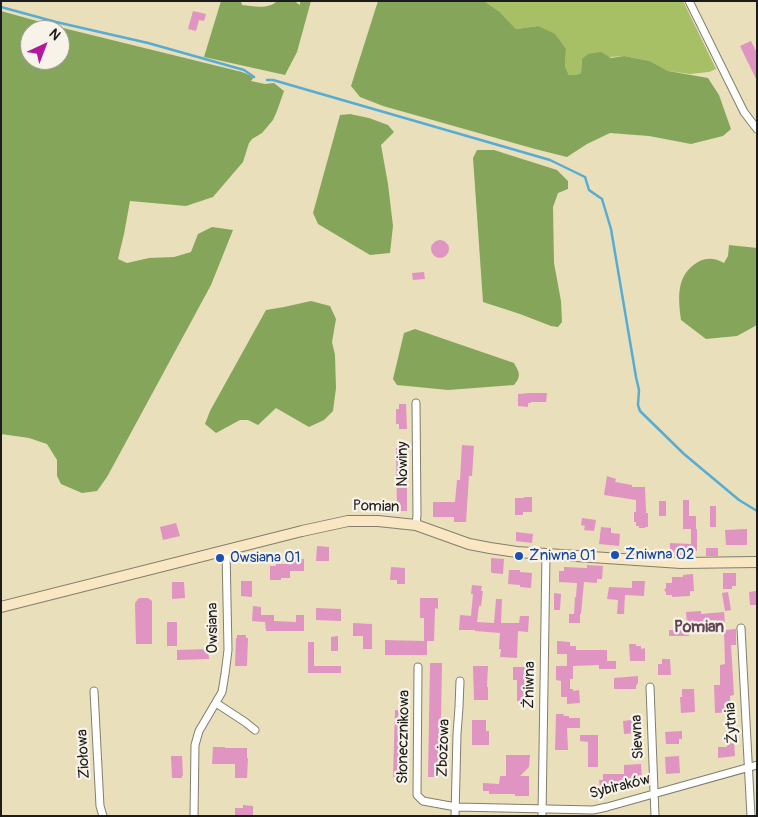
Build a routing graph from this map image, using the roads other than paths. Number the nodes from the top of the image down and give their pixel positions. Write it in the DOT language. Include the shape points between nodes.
graph roads {
  1 [pos="689,1"];
  2 [pos="757,129"];
  3 [pos="416,403"];
  4 [pos="416,525"];
  5 [pos="226,551"];
  6 [pos="546,554"];
  7 [pos="757,562"];
  8 [pos="1,607"];
  9 [pos="741,628"];
  10 [pos="418,667"];
  11 [pos="460,681"];
  12 [pos="650,687"];
  13 [pos="94,691"];
  14 [pos="216,703"];
  15 [pos="255,730"];
  16 [pos="757,766"];
  17 [pos="749,768"];
  18 [pos="654,793"];
  19 [pos="456,807"];
  20 [pos="542,812"];
  21 [pos="103,816"];
  22 [pos="194,816"];
  23 [pos="455,816"];
  24 [pos="655,816"];
  25 [pos="751,816"];
  1 -- 2 [label="street" via="740,104"];
  3 -- 4 [label="street, Nowiny"];
  4 -- 5 [label="street, Pomian" via="348,521"];
  4 -- 6 [label="street, Pomian" via="476,546"];
  5 -- 8 [label="street, Pomian"];
  5 -- 14 [label="street, Owsiana" via="228,650 222,692"];
  6 -- 7 [label="street, Pomian" via="682,563"];
  6 -- 20 [label="street, Żniwna"];
  9 -- 17 [label="street, Żytnia"];
  10 -- 19 [label="street, Słonecznikowa" via="417,795 423,801"];
  11 -- 19 [label="street, Zbożowa"];
  12 -- 18 [label="street, Siewna"];
  13 -- 21 [label="street, Ziołowa"];
  14 -- 15 [label="street"];
  14 -- 22 [label="street, Owsiana" via="199,730 195,745"];
  16 -- 17 [label="street, Sybiraków"];
  17 -- 18 [label="street, Sybiraków"];
  17 -- 25 [label="street, Żytnia"];
  18 -- 20 [label="street, Sybiraków" via="594,810"];
  18 -- 24 [label="street, Siewna"];
  19 -- 20 [label="street, Sybiraków"];
  19 -- 23 [label="street, Zbożowa"];
}
